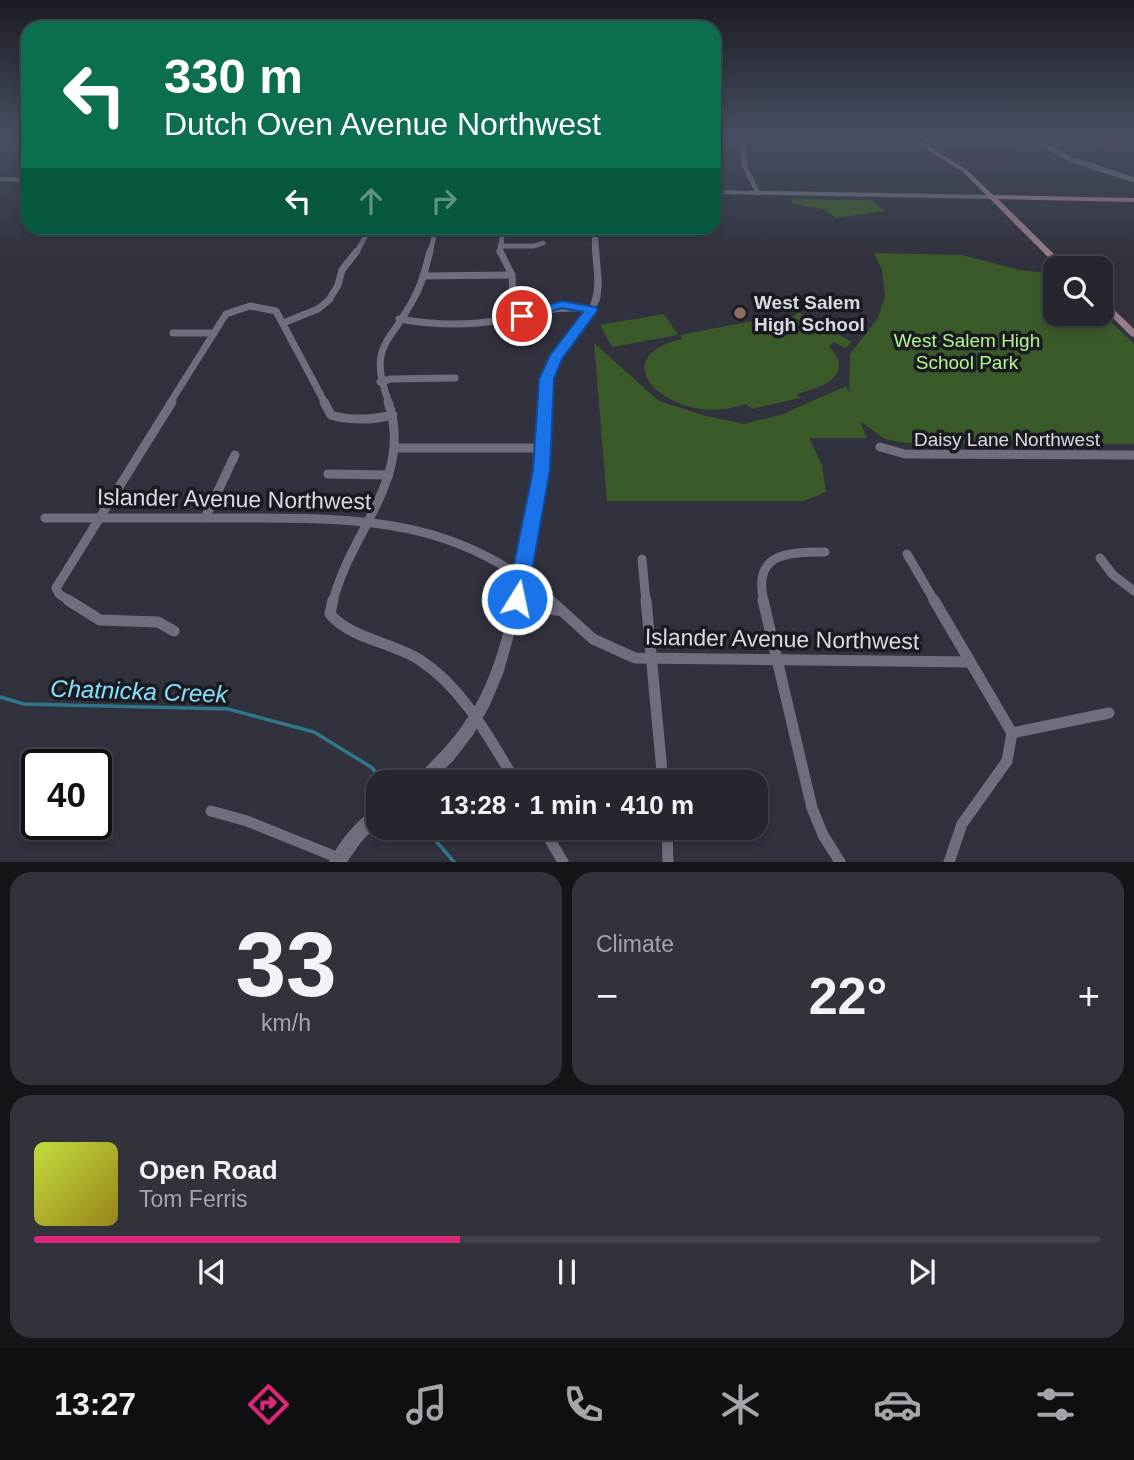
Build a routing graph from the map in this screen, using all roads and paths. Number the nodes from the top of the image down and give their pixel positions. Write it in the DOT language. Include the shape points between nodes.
graph roads {
  1 [pos="751,178"];
  2 [pos="971,178"];
  3 [pos="0,180"];
  4 [pos="21,180"];
  5 [pos="721,192"];
  6 [pos="758,193"];
  7 [pos="993,197"];
  8 [pos="1134,200"];
  9 [pos="366,235"];
  10 [pos="434,235"];
  11 [pos="502,235"];
  12 [pos="594,235"];
  13 [pos="543,243"];
  14 [pos="500,246"];
  15 [pos="1052,256"];
  16 [pos="512,275"];
  17 [pos="423,276"];
  18 [pos="591,310"];
  19 [pos="1113,314"];
  20 [pos="522,316"];
  21 [pos="400,319"];
  22 [pos="283,323"];
  23 [pos="173,333"];
  24 [pos="214,333"];
  25 [pos="1134,334"];
  26 [pos="455,378"];
  27 [pos="380,382"];
  28 [pos="393,415"];
  29 [pos="880,447"];
  30 [pos="396,448"];
  31 [pos="543,448"];
  32 [pos="235,455"];
  33 [pos="1134,455"];
  34 [pos="328,474"];
  35 [pos="389,475"];
  36 [pos="45,518"];
  37 [pos="98,518"];
  38 [pos="205,518"];
  39 [pos="370,520"];
  40 [pos="825,552"];
  41 [pos="907,554"];
  42 [pos="1100,558"];
  43 [pos="642,559"];
  44 [pos="522,578"];
  45 [pos="1134,591"];
  46 [pos="560,610"];
  47 [pos="513,621"];
  48 [pos="174,631"];
  49 [pos="651,660"];
  50 [pos="777,661"];
  51 [pos="971,662"];
  52 [pos="1109,713"];
  53 [pos="477,718"];
  54 [pos="1012,733"];
  55 [pos="434,770"];
  56 [pos="509,770"];
  57 [pos="662,770"];
  58 [pos="211,811"];
  59 [pos="366,826"];
  60 [pos="550,840"];
  61 [pos="667,840"];
  62 [pos="338,860"];
  63 [pos="563,862"];
  64 [pos="668,862"];
  65 [pos="840,862"];
  66 [pos="949,862"];
  1 -- 6 [label="street"];
  2 -- 7 [label="main road"];
  3 -- 4 [label="street"];
  5 -- 6 [label="street"];
  6 -- 7 [label="street"];
  7 -- 8 [label="main road"];
  7 -- 15 [label="main road"];
  9 -- 22 [label="street" via="342,270 329,300"];
  10 -- 17 [label="street"];
  11 -- 14 [label="street"];
  12 -- 18 [label="street" via="597,293"];
  13 -- 14 [label="street"];
  14 -- 16 [label="street" via="501,259"];
  16 -- 17 [label="street"];
  16 -- 20 [label="street" via="513,300"];
  17 -- 21 [label="street"];
  18 -- 20 [label="street" via="562,304"];
  18 -- 31 [label="street" via="548,373"];
  19 -- 25 [label="main road"];
  20 -- 21 [label="street" via="485,321"];
  21 -- 27 [label="street" via="384,345"];
  22 -- 24 [label="street" via="271,308 238,307 226,314"];
  22 -- 28 [label="street" via="331,415"];
  23 -- 24 [label="street"];
  24 -- 37 [label="street"];
  26 -- 27 [label="street"];
  27 -- 28 [label="street"];
  28 -- 30 [label="street"];
  29 -- 33 [label="street, Daisy Lane Northwest" via="905,454"];
  30 -- 31 [label="street"];
  30 -- 35 [label="street"];
  31 -- 44 [label="street"];
  32 -- 38 [label="street"];
  34 -- 35 [label="street"];
  35 -- 39 [label="street"];
  36 -- 37 [label="street, Islander Avenue Northwest"];
  37 -- 38 [label="street, Islander Avenue Northwest"];
  37 -- 48 [label="street" via="58,581 58,594 100,620 158,622"];
  38 -- 39 [label="street, Islander Avenue Northwest"];
  39 -- 44 [label="street, Islander Avenue Northwest" via="409,526 455,541"];
  39 -- 53 [label="street" via="332,602 332,620 422,661"];
  40 -- 50 [label="street" via="785,553 761,572"];
  41 -- 51 [label="street"];
  42 -- 45 [label="street"];
  43 -- 49 [label="street"];
  44 -- 46 [label="street, Islander Avenue Northwest"];
  44 -- 47 [label="street"];
  46 -- 47 [label="street" via="533,607"];
  46 -- 49 [label="street, Islander Avenue Northwest" via="601,646"];
  47 -- 53 [label="street" via="500,673"];
  49 -- 50 [label="street, Islander Avenue Northwest"];
  49 -- 57 [label="street"];
  50 -- 51 [label="street, Islander Avenue Northwest"];
  50 -- 65 [label="street" via="812,808"];
  51 -- 54 [label="street"];
  52 -- 54 [label="street"];
  53 -- 55 [label="street"];
  53 -- 56 [label="street"];
  54 -- 66 [label="street" via="1007,765 963,822"];
  58 -- 62 [label="street" via="257,824"];
  59 -- 62 [label="street"];
  60 -- 63 [label="street"];
  61 -- 64 [label="street"];
}
